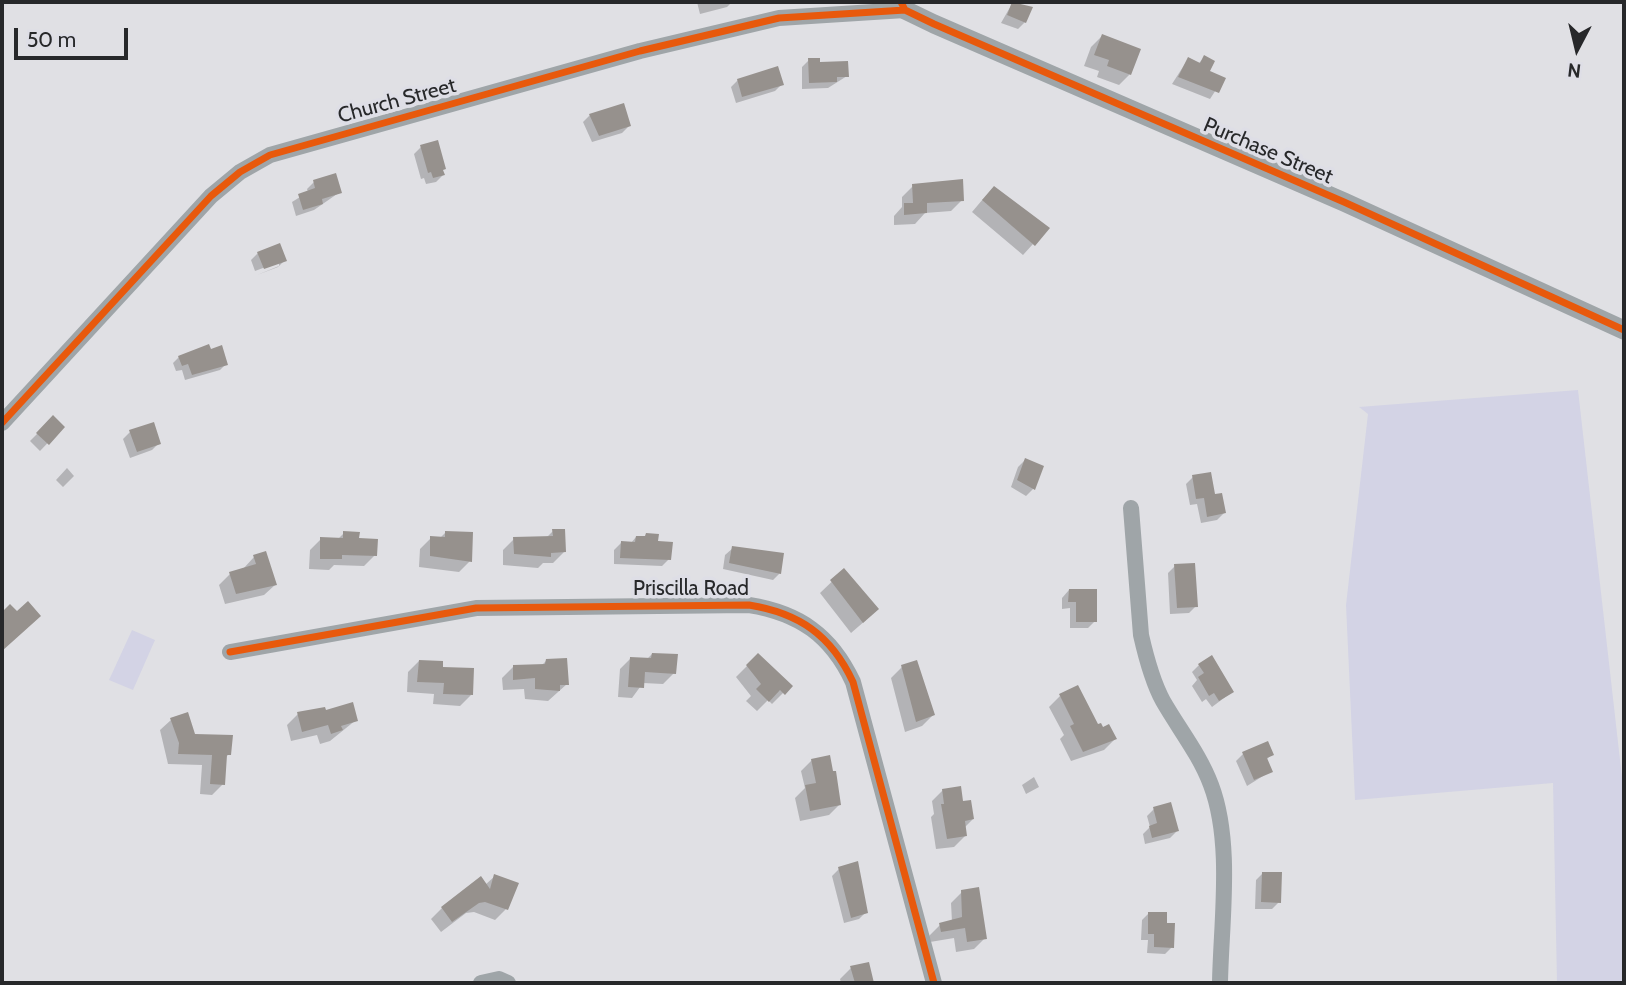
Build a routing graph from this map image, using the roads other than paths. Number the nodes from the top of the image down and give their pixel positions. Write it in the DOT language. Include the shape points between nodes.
graph roads {
  1 [pos="903,6"];
  2 [pos="1624,330"];
  3 [pos="2,423"];
  4 [pos="1130,508"];
  5 [pos="230,652"];
  6 [pos="481,983"];
  7 [pos="508,983"];
  8 [pos="934,983"];
  9 [pos="1220,983"];
  1 -- 2 [label="street, Purchase Street" via="1157,124 1344,202"];
  1 -- 3 [label="street, Church Street" via="779,18 640,51 270,155 211,196"];
  4 -- 9 [label="street" via="1145,654 1162,699 1211,782 1218,809 1222,852"];
  5 -- 8 [label="street, Priscilla Road" via="476,608 749,605 787,613 829,645 853,682"];
  6 -- 7 [label="street" via="499,979"];
}
